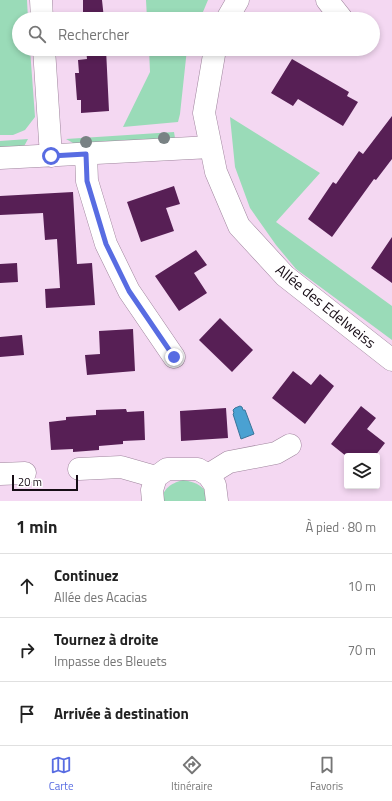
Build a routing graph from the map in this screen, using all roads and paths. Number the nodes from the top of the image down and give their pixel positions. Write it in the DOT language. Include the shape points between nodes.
graph roads {
  1 [pos="41,0"];
  2 [pos="238,0"];
  3 [pos="327,0"];
  4 [pos="42,12"];
  5 [pos="232,12"];
  6 [pos="336,12"];
  7 [pos="44,56"];
  8 [pos="214,56"];
  9 [pos="211,147"];
  10 [pos="86,154"];
  11 [pos="51,156"];
  12 [pos="0,158"];
  13 [pos="174,357"];
  14 [pos="392,360"];
  15 [pos="290,445"];
  16 [pos="79,469"];
  17 [pos="25,473"];
  18 [pos="0,474"];
  19 [pos="208,475"];
  20 [pos="156,477"];
  21 [pos="153,501"];
  22 [pos="217,501"];
  1 -- 4 [label="street"];
  2 -- 5 [label="street"];
  3 -- 6 [label="street"];
  7 -- 11 [label="street"];
  8 -- 9 [label="street, Allée des Edelweiss" via="204,113"];
  9 -- 10 [label="street"];
  9 -- 14 [label="street, Allée des Edelweiss" via="216,172 239,226 285,276"];
  10 -- 11 [label="street"];
  10 -- 13 [label="street" via="87,181 106,244 129,291"];
  11 -- 12 [label="street"];
  15 -- 19 [label="street" via="276,453 229,462"];
  16 -- 20 [label="street" via="121,467"];
  17 -- 18 [label="street"];
  19 -- 20 [label="street" via="198,469 167,469"];
  19 -- 22 [label="street" via="215,485"];
  20 -- 21 [label="street" via="152,490"];
}
